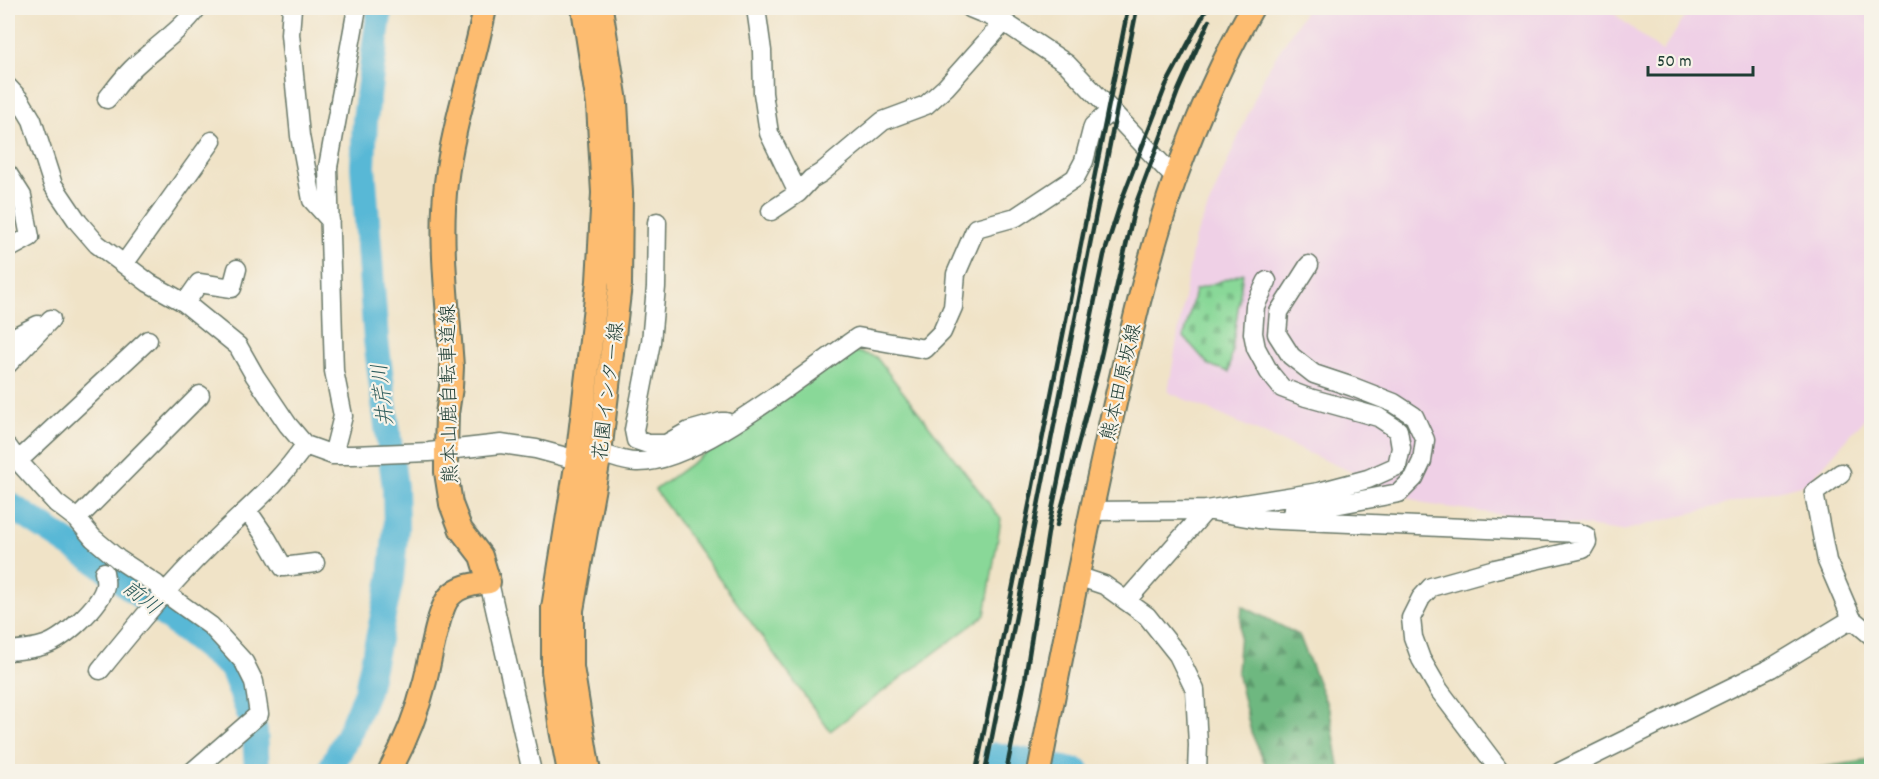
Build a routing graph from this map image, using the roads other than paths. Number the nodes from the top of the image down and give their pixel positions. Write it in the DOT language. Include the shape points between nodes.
graph roads {
  1 [pos="197,8"];
  2 [pos="292,8"];
  3 [pos="357,8"];
  4 [pos="485,8"];
  5 [pos="583,8"];
  6 [pos="601,8"];
  7 [pos="756,8"];
  8 [pos="970,8"];
  9 [pos="1252,8"];
  10 [pos="1002,16"];
  11 [pos="8,87"];
  12 [pos="107,99"];
  13 [pos="1112,110"];
  14 [pos="212,141"];
  15 [pos="8,174"];
  16 [pos="1175,178"];
  17 [pos="798,193"];
  18 [pos="771,211"];
  19 [pos="330,220"];
  20 [pos="657,222"];
  21 [pos="8,249"];
  22 [pos="124,264"];
  23 [pos="1309,265"];
  24 [pos="237,269"];
  25 [pos="1267,281"];
  26 [pos="185,303"];
  27 [pos="8,340"];
  28 [pos="148,340"];
  29 [pos="8,364"];
  30 [pos="200,395"];
  31 [pos="735,423"];
  32 [pos="305,445"];
  33 [pos="437,452"];
  34 [pos="13,454"];
  35 [pos="333,455"];
  36 [pos="592,458"];
  37 [pos="1841,473"];
  38 [pos="247,510"];
  39 [pos="1206,510"];
  40 [pos="1091,511"];
  41 [pos="77,519"];
  42 [pos="1258,519"];
  43 [pos="315,563"];
  44 [pos="104,572"];
  45 [pos="1077,576"];
  46 [pos="489,582"];
  47 [pos="165,593"];
  48 [pos="1126,601"];
  49 [pos="1852,619"];
  50 [pos="1872,636"];
  51 [pos="8,651"];
  52 [pos="100,670"];
  53 [pos="192,771"];
  54 [pos="389,771"];
  55 [pos="532,771"];
  56 [pos="569,771"];
  57 [pos="589,771"];
  58 [pos="1039,771"];
  59 [pos="1197,771"];
  60 [pos="1501,771"];
  61 [pos="1560,771"];
  1 -- 12 [label="street" via="133,68"];
  2 -- 19 [label="street" via="290,34 300,136 312,200"];
  3 -- 19 [label="street" via="328,166"];
  4 -- 33 [label="main road, 熊本山鹿自転車道線" via="446,183 443,228 452,367 447,414"];
  5 -- 36 [label="main road, 花園インター線" via="598,105 603,193"];
  6 -- 36 [label="main road, 花園インター線" via="616,102 621,193 620,285"];
  7 -- 17 [label="street" via="769,133"];
  8 -- 10 [label="street"];
  9 -- 16 [label="main road, 熊本田原坂線" via="1208,96"];
  10 -- 13 [label="street" via="1067,64"];
  10 -- 17 [label="street" via="946,87 926,105 884,121"];
  11 -- 22 [label="street" via="32,120 53,185 97,244"];
  13 -- 16 [label="street"];
  13 -- 31 [label="street" via="1093,126 1075,178 1016,217 976,228 956,274 953,307 942,332 925,349 858,337"];
  14 -- 22 [label="street"];
  15 -- 21 [label="street" via="22,196 30,237"];
  16 -- 40 [label="main road, 熊本田原坂線" via="1138,305"];
  17 -- 18 [label="street"];
  19 -- 35 [label="street" via="334,370 343,416"];
  20 -- 31 [label="street" via="651,342 634,430 636,440 666,444 689,431 721,422"];
  22 -- 26 [label="street"];
  23 -- 42 [label="street" via="1279,312 1277,334 1291,356 1314,374 1394,403 1414,416 1425,440 1422,461 1414,478 1399,493"];
  24 -- 26 [label="street" via="232,288 199,284"];
  25 -- 39 [label="street" via="1255,306 1253,333 1269,372 1282,388 1378,417 1398,430 1401,448 1397,466 1368,480 1319,492"];
  26 -- 32 [label="street" via="238,346 281,415"];
  27 -- 29 [label="street" via="51,319"];
  28 -- 34 [label="street"];
  30 -- 41 [label="street"];
  31 -- 36 [label="street" via="666,459 635,462"];
  32 -- 35 [label="street"];
  32 -- 38 [label="street"];
  33 -- 35 [label="street"];
  33 -- 36 [label="street" via="501,444"];
  33 -- 46 [label="main road, 熊本山鹿自転車道線" via="461,530 481,556"];
  34 -- 41 [label="street" via="56,503"];
  36 -- 56 [label="main road, 花園インター線" via="553,609 554,671"];
  36 -- 57 [label="main road, 花園インター線" via="573,610 572,667"];
  37 -- 49 [label="street" via="1814,493 1827,561"];
  38 -- 43 [label="street" via="283,567"];
  38 -- 47 [label="street"];
  39 -- 40 [label="street"];
  39 -- 42 [label="street"];
  39 -- 48 [label="street"];
  40 -- 45 [label="main road, 熊本田原坂線"];
  41 -- 47 [label="street" via="93,538"];
  42 -- 60 [label="street" via="1586,536 1583,549 1431,587 1411,618 1421,659 1439,690"];
  44 -- 51 [label="street" via="105,587 96,603 70,630 47,644"];
  45 -- 48 [label="street" via="1104,585"];
  45 -- 58 [label="main road, 熊本田原坂線"];
  46 -- 54 [label="main road" via="466,585 449,596 442,609 425,682 405,741"];
  46 -- 55 [label="street"];
  47 -- 52 [label="street"];
  47 -- 53 [label="street" via="212,627 244,662 254,682 259,714"];
  48 -- 59 [label="street" via="1147,616 1178,655 1195,690"];
  49 -- 50 [label="street"];
  49 -- 61 [label="street" via="1761,673"];
}
